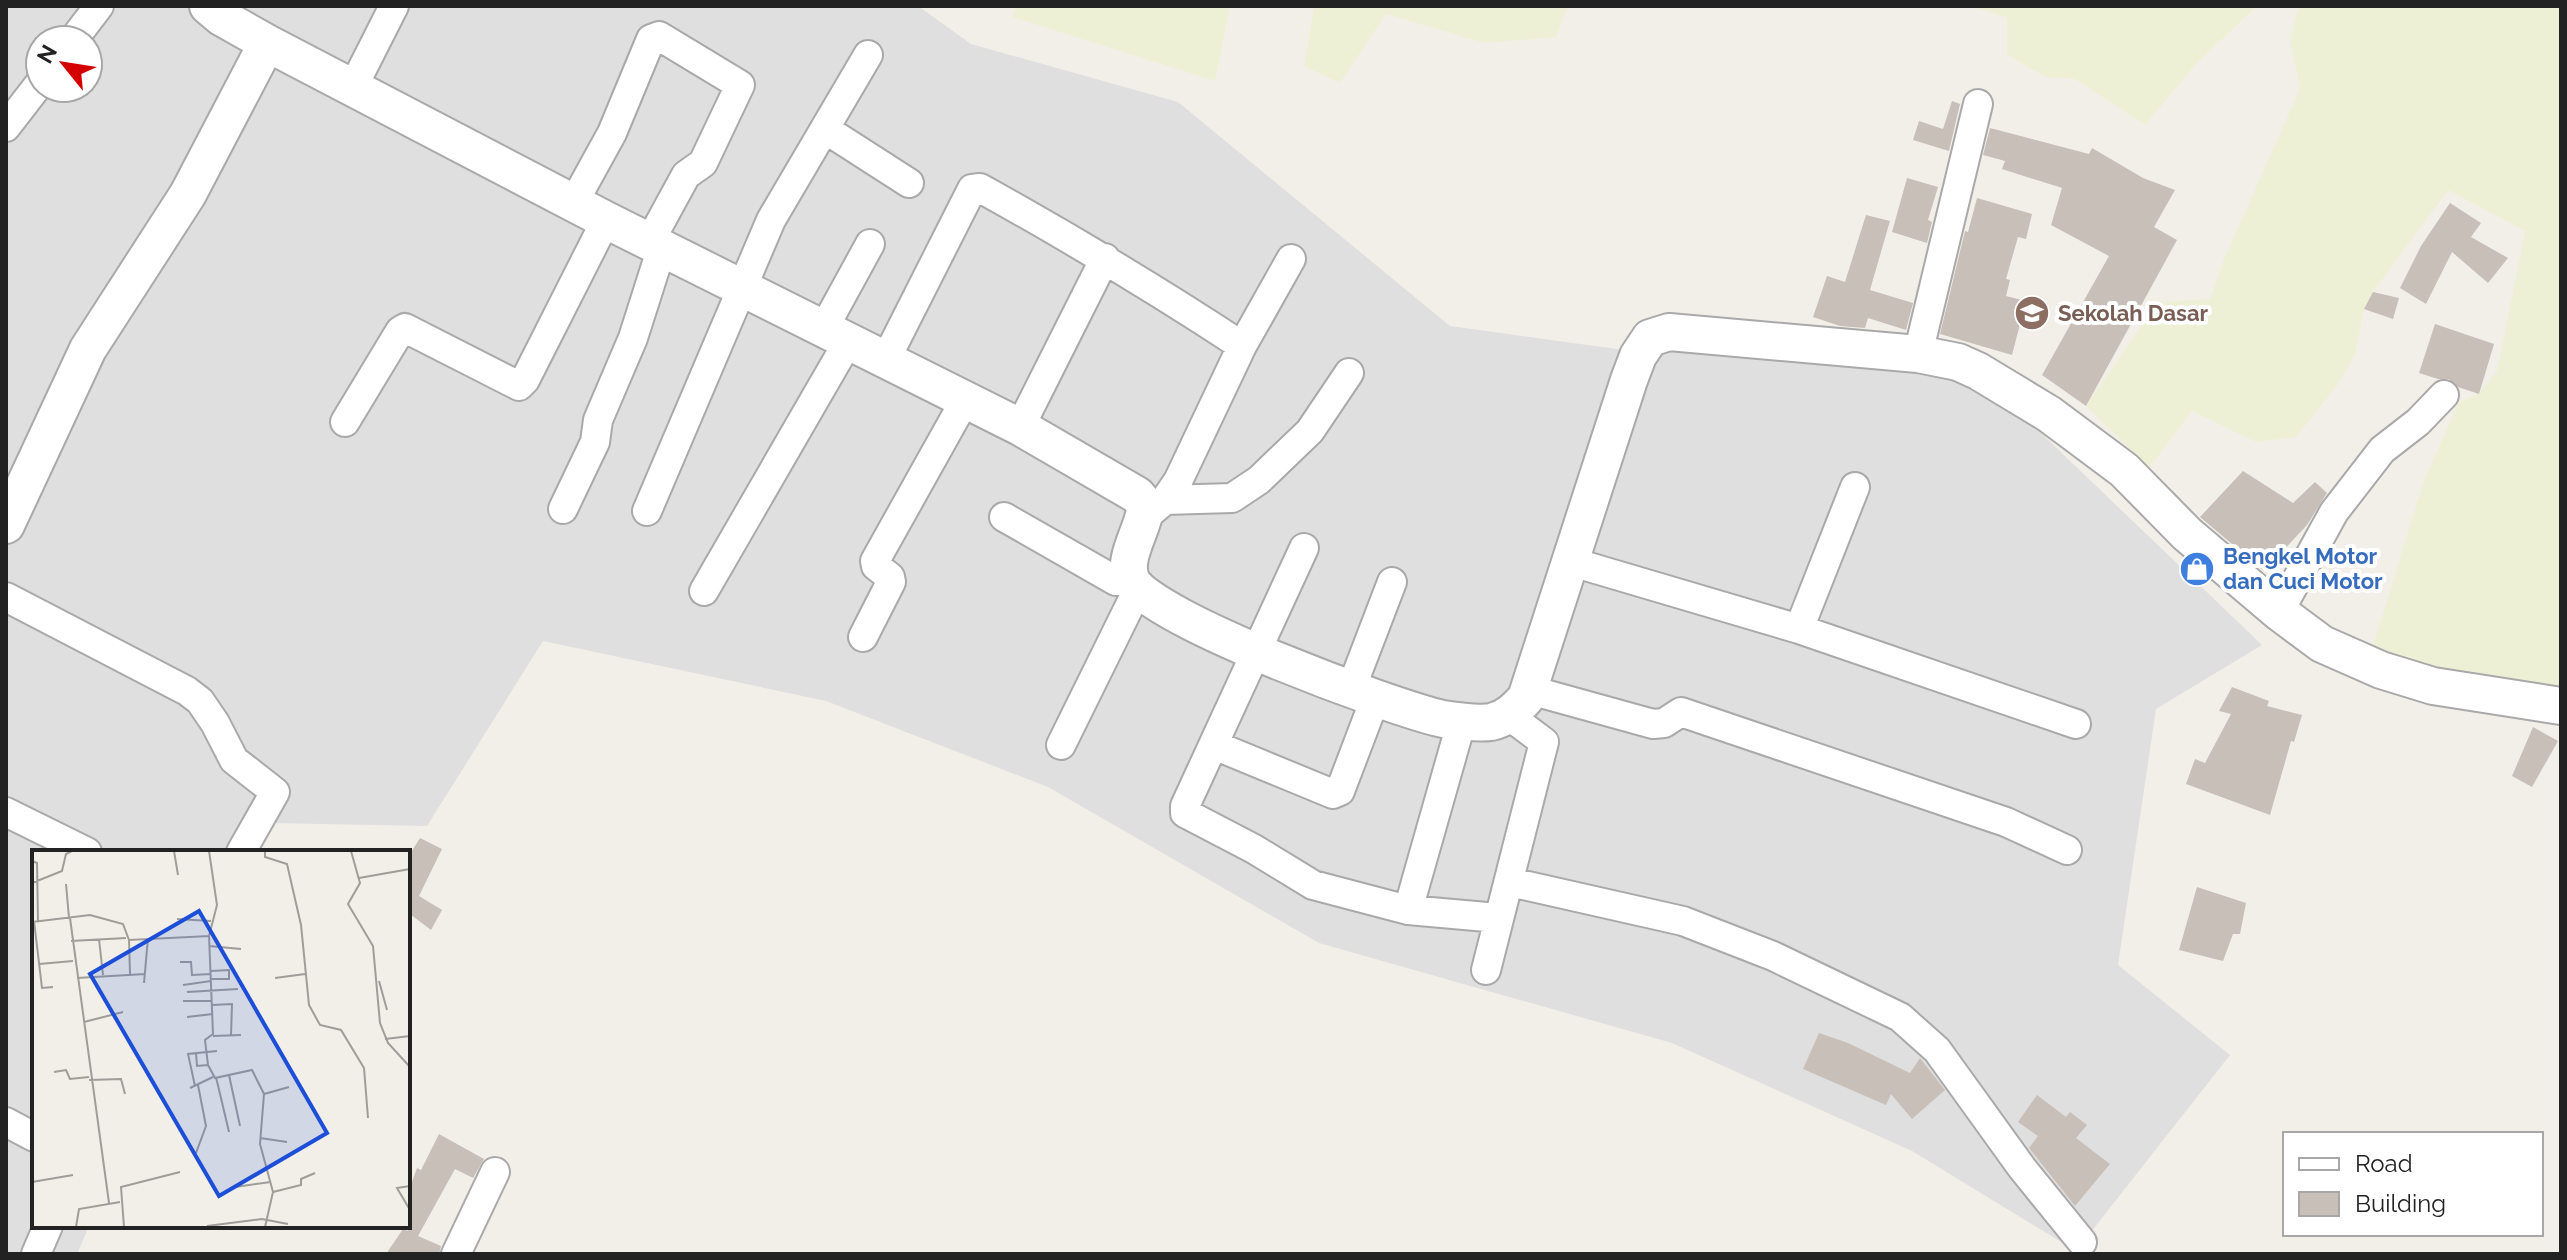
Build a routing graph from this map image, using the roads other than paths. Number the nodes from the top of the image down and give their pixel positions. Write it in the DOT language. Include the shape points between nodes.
graph roads {
  1 [pos="99,6"];
  2 [pos="208,6"];
  3 [pos="394,6"];
  4 [pos="85,24"];
  5 [pos="267,43"];
  6 [pos="868,55"];
  7 [pos="352,89"];
  8 [pos="24,104"];
  9 [pos="1978,104"];
  10 [pos="6,127"];
  11 [pos="825,129"];
  12 [pos="909,183"];
  13 [pos="574,202"];
  14 [pos="606,220"];
  15 [pos="656,244"];
  16 [pos="870,244"];
  17 [pos="1105,258"];
  18 [pos="1291,259"];
  19 [pos="742,289"];
  20 [pos="837,334"];
  21 [pos="1242,346"];
  22 [pos="1918,354"];
  23 [pos="886,359"];
  24 [pos="1349,373"];
  25 [pos="2444,395"];
  26 [pos="965,400"];
  27 [pos="345,422"];
  28 [pos="1020,427"];
  29 [pos="1855,487"];
  30 [pos="1155,508"];
  31 [pos="563,509"];
  32 [pos="647,511"];
  33 [pos="1004,517"];
  34 [pos="6,525"];
  35 [pos="1304,548"];
  36 [pos="1572,562"];
  37 [pos="1392,582"];
  38 [pos="1135,585"];
  39 [pos="704,591"];
  40 [pos="6,597"];
  41 [pos="2279,612"];
  42 [pos="1799,629"];
  43 [pos="863,637"];
  44 [pos="1257,652"];
  45 [pos="1363,694"];
  46 [pos="1519,702"];
  47 [pos="2561,706"];
  48 [pos="1462,720"];
  49 [pos="2076,724"];
  50 [pos="1061,745"];
  51 [pos="1214,745"];
  52 [pos="6,812"];
  53 [pos="83,850"];
  54 [pos="242,850"];
  55 [pos="2067,850"];
  56 [pos="1510,882"];
  57 [pos="1408,910"];
  58 [pos="1498,918"];
  59 [pos="1486,970"];
  60 [pos="6,1122"];
  61 [pos="32,1136"];
  62 [pos="495,1172"];
  63 [pos="47,1228"];
  64 [pos="2082,1242"];
  65 [pos="36,1254"];
  66 [pos="456,1254"];
  1 -- 4 [label="street"];
  2 -- 5 [label="street"];
  3 -- 7 [label="street"];
  5 -- 7 [label="street"];
  5 -- 34 [label="street" via="188,194 88,349"];
  6 -- 11 [label="street"];
  7 -- 13 [label="street"];
  8 -- 10 [label="street"];
  9 -- 22 [label="street"];
  11 -- 12 [label="street"];
  11 -- 19 [label="street" via="771,220"];
  13 -- 14 [label="street"];
  13 -- 15 [label="street" via="612,133 651,39 659,36 740,85 703,163 686,175"];
  14 -- 15 [label="street"];
  14 -- 27 [label="street" via="519,386 405,328"];
  15 -- 19 [label="street"];
  15 -- 31 [label="street" via="633,338 598,420 595,442"];
  16 -- 20 [label="street"];
  17 -- 21 [label="street"];
  17 -- 23 [label="street" via="980,188 972,189"];
  17 -- 28 [label="street"];
  18 -- 21 [label="street"];
  19 -- 20 [label="street"];
  19 -- 32 [label="street"];
  20 -- 23 [label="street"];
  20 -- 39 [label="street"];
  21 -- 30 [label="street" via="1178,481"];
  22 -- 36 [label="street" via="1669,332 1650,338 1629,380"];
  22 -- 41 [label="street" via="1978,371 2049,414 2124,470 2187,534"];
  23 -- 26 [label="street"];
  24 -- 30 [label="street" via="1310,431 1259,480 1232,498"];
  25 -- 41 [label="street" via="2382,450 2353,487"];
  26 -- 28 [label="street"];
  26 -- 43 [label="street" via="875,561 891,581"];
  28 -- 30 [label="street"];
  29 -- 42 [label="street"];
  30 -- 38 [label="street" via="1129,563"];
  33 -- 38 [label="street" via="1116,581"];
  35 -- 44 [label="street"];
  36 -- 42 [label="street"];
  36 -- 46 [label="street"];
  37 -- 45 [label="street"];
  38 -- 44 [label="street" via="1167,611"];
  38 -- 50 [label="street"];
  40 -- 54 [label="street" via="200,701 234,760 275,792"];
  41 -- 47 [label="street" via="2322,644 2381,670 2433,686"];
  42 -- 49 [label="street"];
  44 -- 45 [label="street"];
  44 -- 51 [label="street"];
  45 -- 48 [label="street"];
  45 -- 51 [label="street" via="1340,791 1333,794"];
  46 -- 48 [label="street" via="1487,722"];
  46 -- 55 [label="street" via="1653,724 1681,712 2006,822"];
  46 -- 56 [label="street" via="1544,742"];
  48 -- 57 [label="street"];
  51 -- 57 [label="street" via="1185,813 1313,885"];
  52 -- 53 [label="street"];
  56 -- 58 [label="street"];
  56 -- 64 [label="street" via="1683,921 1773,956 1900,1017 1937,1050"];
  57 -- 58 [label="street"];
  58 -- 59 [label="street"];
  60 -- 61 [label="street"];
  62 -- 66 [label="street"];
  63 -- 65 [label="street"];
}
